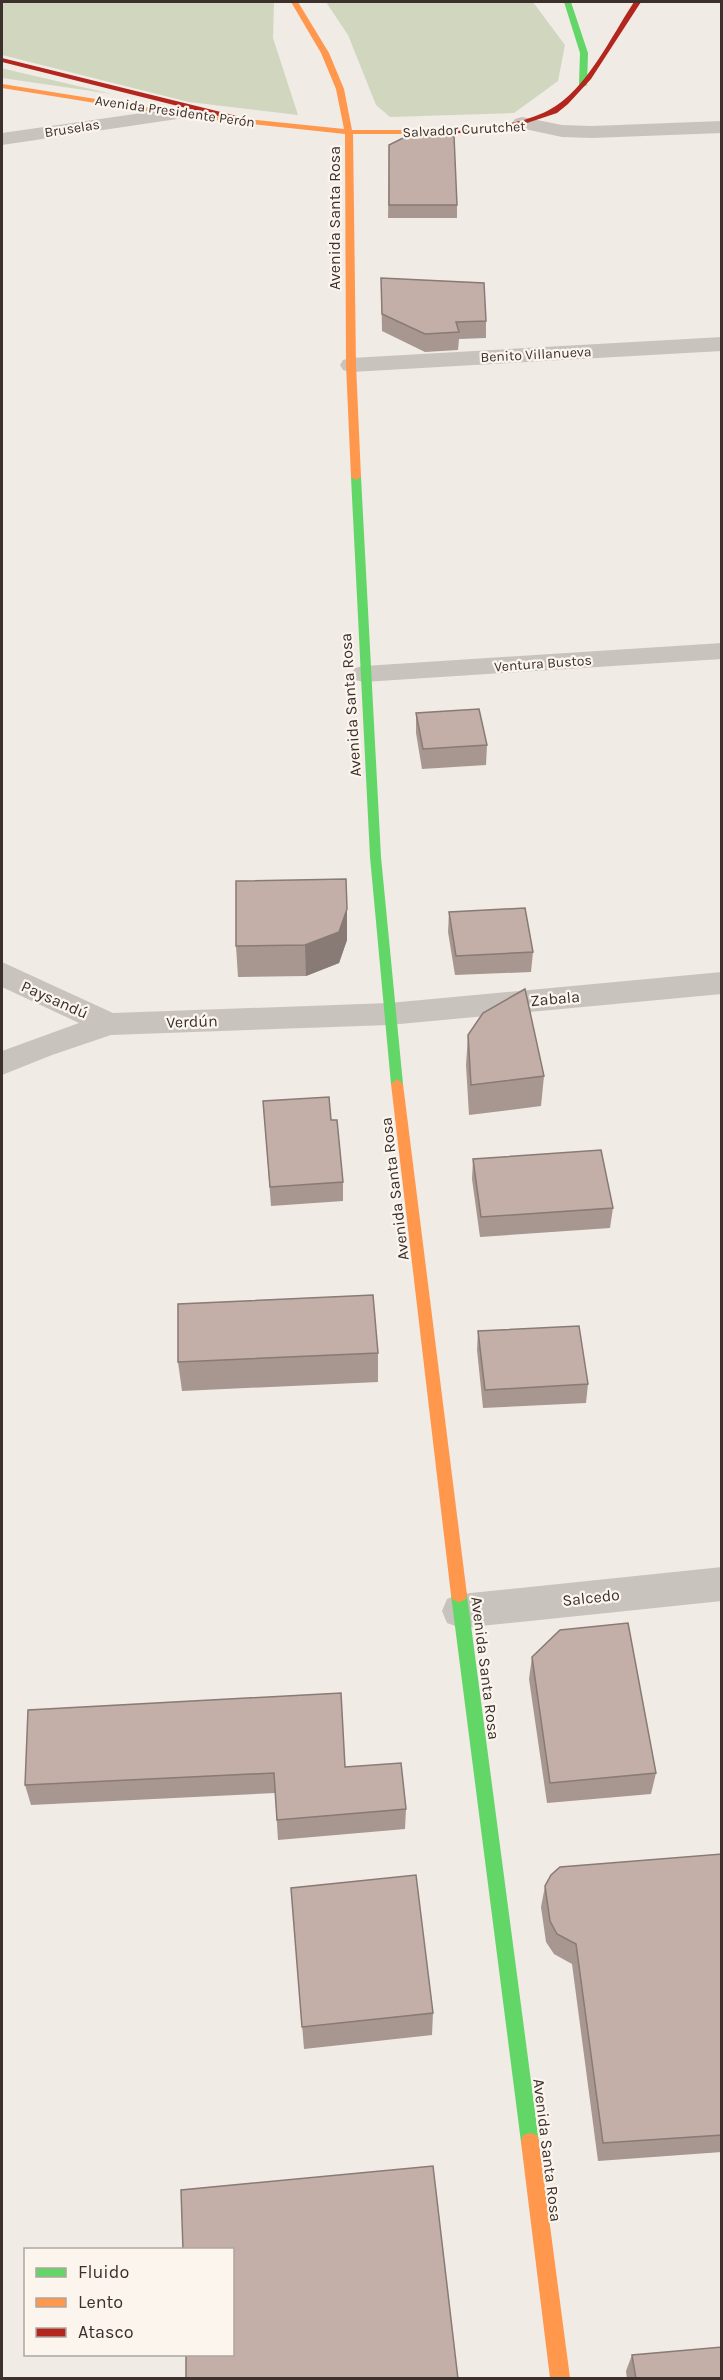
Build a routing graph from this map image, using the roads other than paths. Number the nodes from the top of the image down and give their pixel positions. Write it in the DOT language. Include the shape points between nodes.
graph roads {
  1 [pos="295,2"];
  2 [pos="567,2"];
  3 [pos="637,2"];
  4 [pos="2,60"];
  5 [pos="583,85"];
  6 [pos="2,86"];
  7 [pos="177,114"];
  8 [pos="246,121"];
  9 [pos="522,123"];
  10 [pos="722,127"];
  11 [pos="349,132"];
  12 [pos="2,140"];
  13 [pos="722,344"];
  14 [pos="351,365"];
  15 [pos="722,651"];
  16 [pos="364,674"];
  17 [pos="2,972"];
  18 [pos="722,983"];
  19 [pos="389,1014"];
  20 [pos="110,1024"];
  21 [pos="2,1064"];
  22 [pos="722,1584"];
  23 [pos="461,1611"];
  24 [pos="560,2379"];
  1 -- 11 [label="main road, Avenida Santa Rosa" via="333,71"];
  2 -- 5 [label="main road" via="584,53"];
  3 -- 5 [label="main road"];
  4 -- 8 [label="main road"];
  5 -- 9 [label="main road" via="554,111"];
  6 -- 7 [label="main road, Avenida Presidente Perón"];
  7 -- 8 [label="main road, Avenida Presidente Perón"];
  7 -- 12 [label="street, Bruselas"];
  8 -- 11 [label="main road, Avenida Presidente Perón"];
  9 -- 10 [label="street, Salvador Curutchet" via="592,132"];
  9 -- 11 [label="main road, Salvador Curutchet" via="451,132"];
  11 -- 14 [label="main road, Avenida Santa Rosa"];
  13 -- 14 [label="street, Benito Villanueva"];
  14 -- 16 [label="main road, Avenida Santa Rosa"];
  15 -- 16 [label="street, Ventura Bustos"];
  16 -- 19 [label="main road, Avenida Santa Rosa"];
  17 -- 20 [label="street, Paysandú"];
  18 -- 19 [label="street, Zabala"];
  19 -- 20 [label="street, Verdún"];
  19 -- 23 [label="main road, Avenida Santa Rosa"];
  20 -- 21 [label="street, Verdún"];
  22 -- 23 [label="street, Salcedo"];
  23 -- 24 [label="main road, Avenida Santa Rosa"];
}
